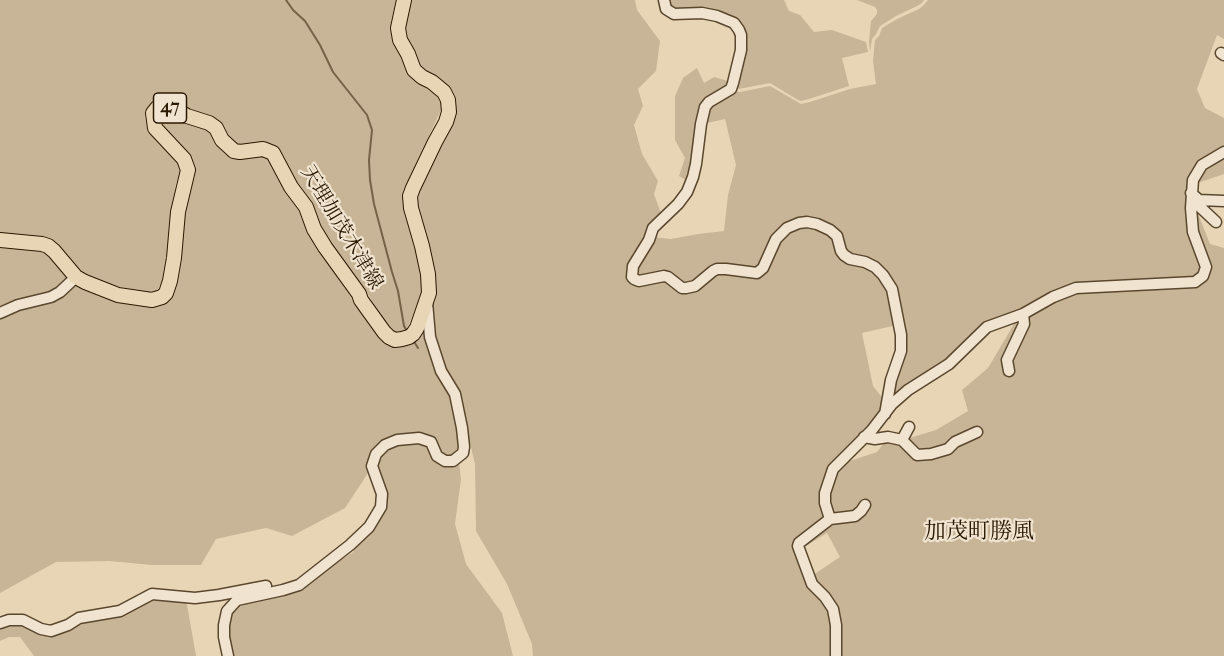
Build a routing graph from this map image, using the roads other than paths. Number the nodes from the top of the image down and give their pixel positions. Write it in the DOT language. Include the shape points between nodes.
graph roads {
  1 [pos="404,0"];
  2 [pos="664,0"];
  3 [pos="1224,152"];
  4 [pos="1193,195"];
  5 [pos="1224,201"];
  6 [pos="1216,222"];
  7 [pos="0,240"];
  8 [pos="76,277"];
  9 [pos="427,301"];
  10 [pos="0,313"];
  11 [pos="1023,314"];
  12 [pos="1009,371"];
  13 [pos="885,414"];
  14 [pos="909,428"];
  15 [pos="977,432"];
  16 [pos="864,437"];
  17 [pos="902,440"];
  18 [pos="865,505"];
  19 [pos="830,519"];
  20 [pos="299,585"];
  21 [pos="0,623"];
  22 [pos="228,656"];
  23 [pos="836,656"];
  1 -- 9 [label="main road, 天理加茂木津線 / 47" via="398,28 400,40 414,70 446,96 449,112 410,196 428,274"];
  2 -- 13 [label="street" via="666,9 674,14 702,13 734,23 741,35 741,50 731,89 705,107 696,164 687,192 653,228 633,266 632,277 639,281 664,276 686,288 721,268 757,273 776,239 787,228 807,222 830,230 837,236 844,255 875,267 892,289 902,343"];
  3 -- 4 [label="street" via="1202,165 1193,180"];
  4 -- 5 [label="street" via="1199,200"];
  4 -- 6 [label="street"];
  4 -- 11 [label="street" via="1193,232 1206,267 1195,282 1076,288"];
  7 -- 8 [label="main road, 天理加茂木津線 / 47" via="48,246"];
  8 -- 9 [label="main road, 天理加茂木津線 / 47" via="118,295 152,300 166,292 188,170 184,159 155,128 153,113 161,106 213,125 234,151 263,149 273,153 325,247 389,337 399,340 413,334"];
  8 -- 10 [label="street" via="51,297"];
  9 -- 20 [label="street" via="430,338 441,371 455,394 463,453 453,461 445,461 437,456 431,442 419,438 385,445 372,466 382,494 381,507 369,527"];
  11 -- 12 [label="street" via="1024,324 1006,360"];
  11 -- 13 [label="street" via="983,329 949,364 908,390"];
  13 -- 16 [label="street"];
  14 -- 17 [label="street"];
  15 -- 17 [label="street" via="931,454 917,455"];
  16 -- 17 [label="street"];
  16 -- 19 [label="street" via="834,469 827,485 824,498"];
  18 -- 19 [label="street" via="855,516"];
  19 -- 23 [label="street" via="798,546 812,584 833,609"];
  20 -- 21 [label="street" via="276,585 219,596 152,594 120,611 79,618 51,631 22,620"];
  20 -- 22 [label="street" via="237,600 227,611 224,625"];
}
